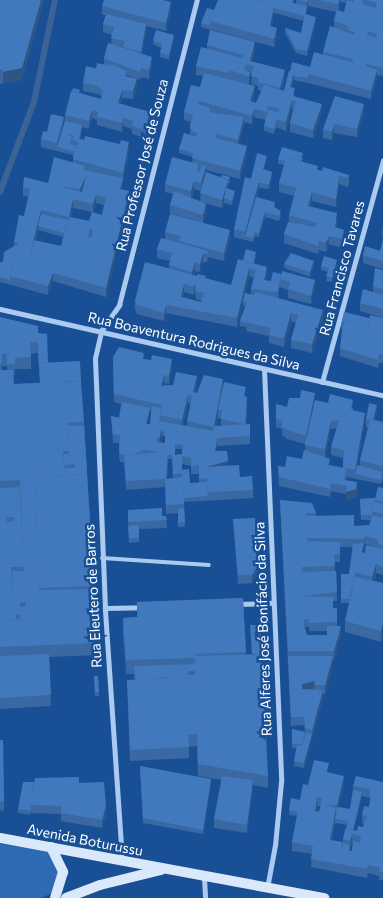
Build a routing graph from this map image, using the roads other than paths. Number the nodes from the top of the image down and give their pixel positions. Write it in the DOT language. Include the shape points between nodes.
graph roads {
  1 [pos="197,0"];
  2 [pos="383,160"];
  3 [pos="0,309"];
  4 [pos="101,331"];
  5 [pos="264,369"];
  6 [pos="322,382"];
  7 [pos="383,395"];
  8 [pos="102,558"];
  9 [pos="209,565"];
  10 [pos="273,603"];
  11 [pos="228,604"];
  12 [pos="153,607"];
  13 [pos="105,608"];
  14 [pos="0,838"];
  15 [pos="51,847"];
  16 [pos="122,860"];
  17 [pos="165,870"];
  18 [pos="204,877"];
  19 [pos="267,888"];
  20 [pos="55,898"];
  21 [pos="66,898"];
  22 [pos="205,898"];
  23 [pos="324,898"];
  1 -- 4 [label="street, Rua Professor José de Souza" via="119,305"];
  2 -- 6 [label="street, Rua Francisco Tavares"];
  3 -- 4 [label="street, Rua Boaventura Rodrigues da Silva"];
  4 -- 5 [label="street, Rua Boaventura Rodrigues da Silva"];
  4 -- 8 [label="street, Rua Eleutero de Barros" via="95,358 94,391"];
  5 -- 6 [label="street, Rua Boaventura Rodrigues da Silva"];
  5 -- 10 [label="street, Rua Alferes José Bonifácio da Silva"];
  6 -- 7 [label="street, Rua Boaventura Rodrigues da Silva"];
  8 -- 9 [label="lane"];
  8 -- 13 [label="street, Rua Eleutero de Barros"];
  10 -- 11 [label="street"];
  10 -- 19 [label="street, Rua Alferes José Bonifácio da Silva" via="281,782"];
  12 -- 13 [label="street"];
  13 -- 16 [label="street, Rua Eleutero de Barros"];
  14 -- 15 [label="main road, Avenida Boturussu"];
  15 -- 16 [label="main road, Avenida Boturussu"];
  15 -- 20 [label="main road" via="63,872"];
  16 -- 17 [label="main road, Avenida Boturussu"];
  17 -- 18 [label="main road, Avenida Boturussu"];
  17 -- 21 [label="main road, Avenida Boturussu"];
  18 -- 19 [label="main road, Avenida Boturussu"];
  18 -- 22 [label="street"];
  19 -- 23 [label="main road, Avenida Boturussu"];
}
